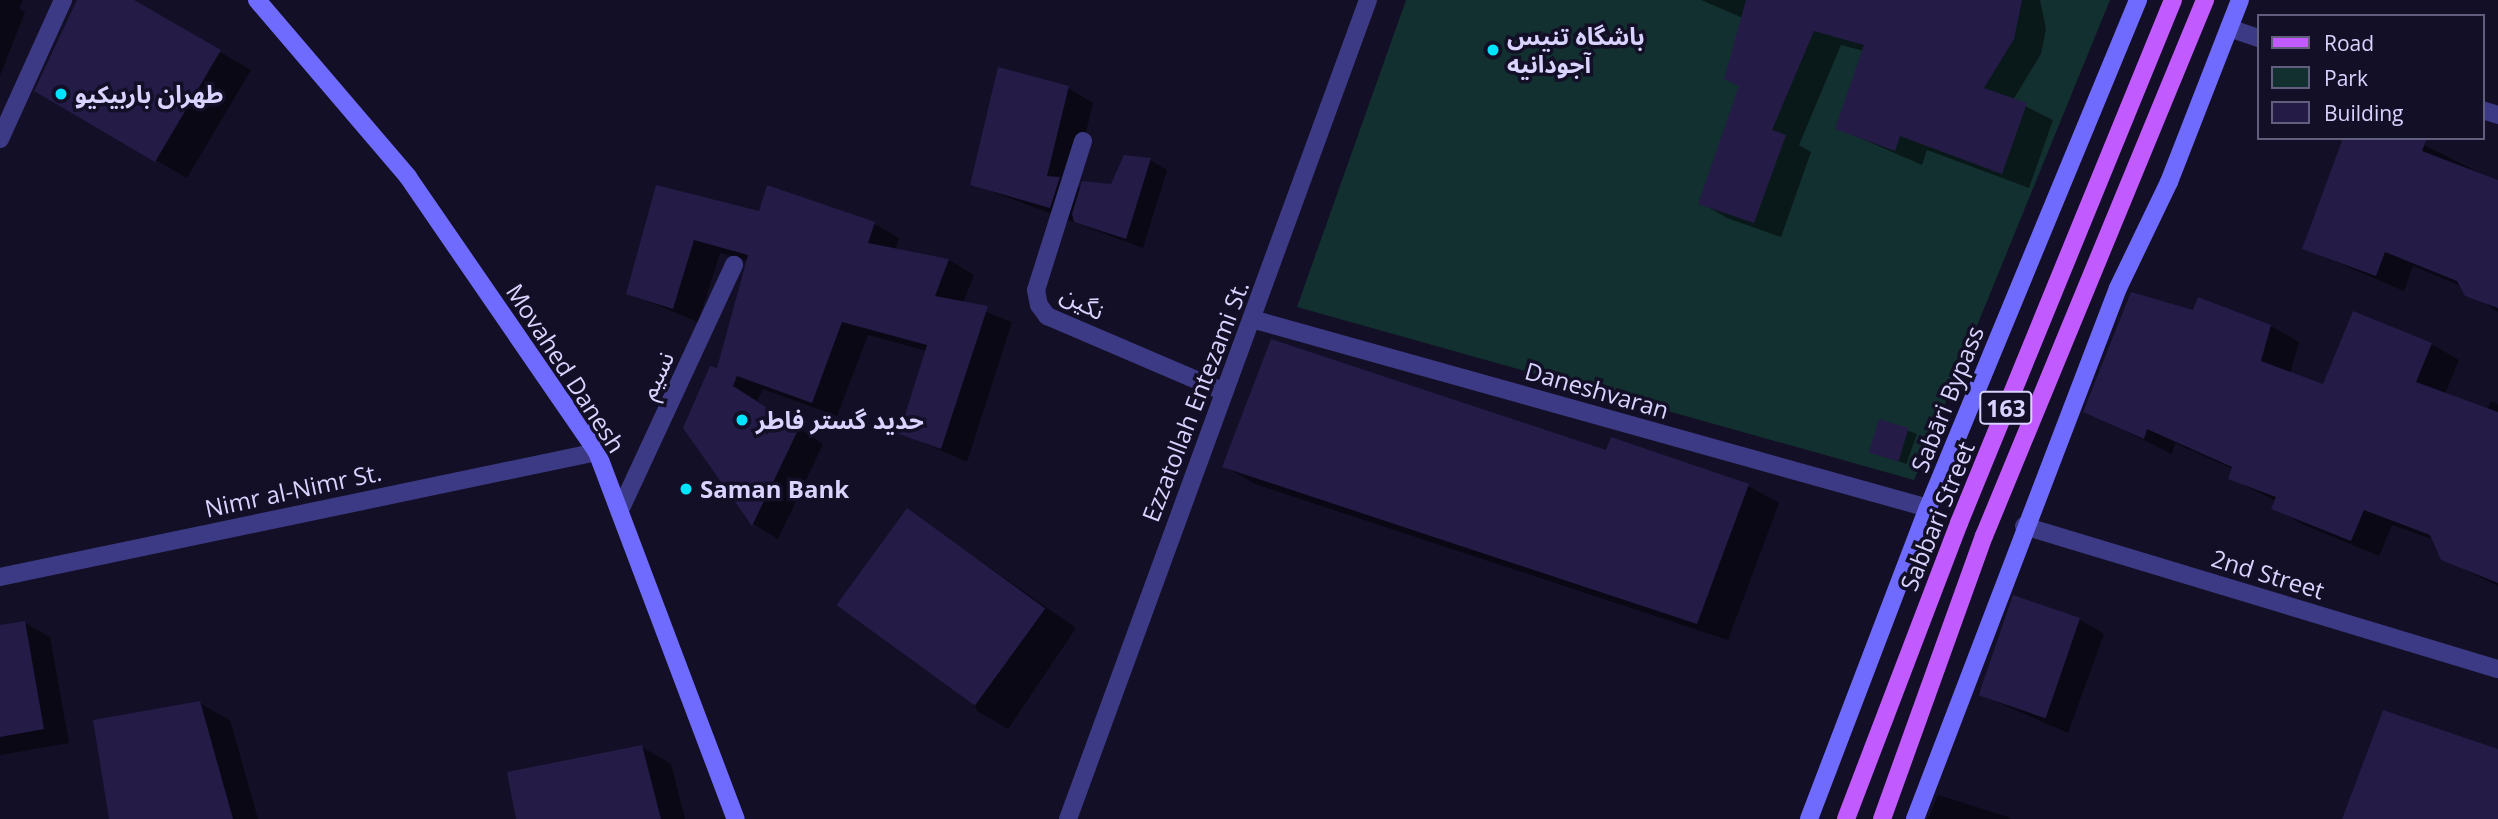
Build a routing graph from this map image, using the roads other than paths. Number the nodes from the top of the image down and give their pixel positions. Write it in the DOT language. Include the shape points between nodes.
graph roads {
  1 [pos="63,0"];
  2 [pos="257,0"];
  3 [pos="1368,0"];
  4 [pos="2138,0"];
  5 [pos="2173,0"];
  6 [pos="2205,0"];
  7 [pos="2240,0"];
  8 [pos="2229,29"];
  9 [pos="2256,37"];
  10 [pos="0,139"];
  11 [pos="1083,141"];
  12 [pos="734,265"];
  13 [pos="1252,319"];
  14 [pos="1224,392"];
  15 [pos="597,452"];
  16 [pos="622,506"];
  17 [pos="1928,508"];
  18 [pos="2024,526"];
  19 [pos="0,577"];
  20 [pos="2498,669"];
  21 [pos="1074,817"];
  22 [pos="736,819"];
  23 [pos="1809,819"];
  24 [pos="1846,819"];
  25 [pos="1882,819"];
  26 [pos="1915,819"];
  1 -- 10 [label="street"];
  2 -- 15 [label="main road, Movahed Danesh" via="408,177"];
  3 -- 13 [label="street, Ezzatollah Entezami St."];
  4 -- 17 [label="main road, Sabāri Bypass"];
  5 -- 24 [label="main road, Sabbari Street / 163" via="1959,523"];
  6 -- 25 [label="main road, 163" via="1984,536"];
  7 -- 8 [label="main road"];
  8 -- 9 [label="street"];
  8 -- 18 [label="main road"];
  11 -- 14 [label="street, نگین" via="1036,290 1039,305 1047,316"];
  12 -- 16 [label="street, نسیم"];
  13 -- 14 [label="street, Ezzatollah Entezami St."];
  13 -- 17 [label="street, Daneshvaran"];
  14 -- 21 [label="street, Ezzatollah Entezami St."];
  15 -- 16 [label="main road, Movahed Danesh"];
  15 -- 19 [label="street, Nimr al-Nimr St."];
  16 -- 22 [label="main road, Movahed Danesh"];
  17 -- 23 [label="main road, Sabāri Bypass"];
  18 -- 20 [label="street, 2nd Street"];
  18 -- 26 [label="main road"];
}
